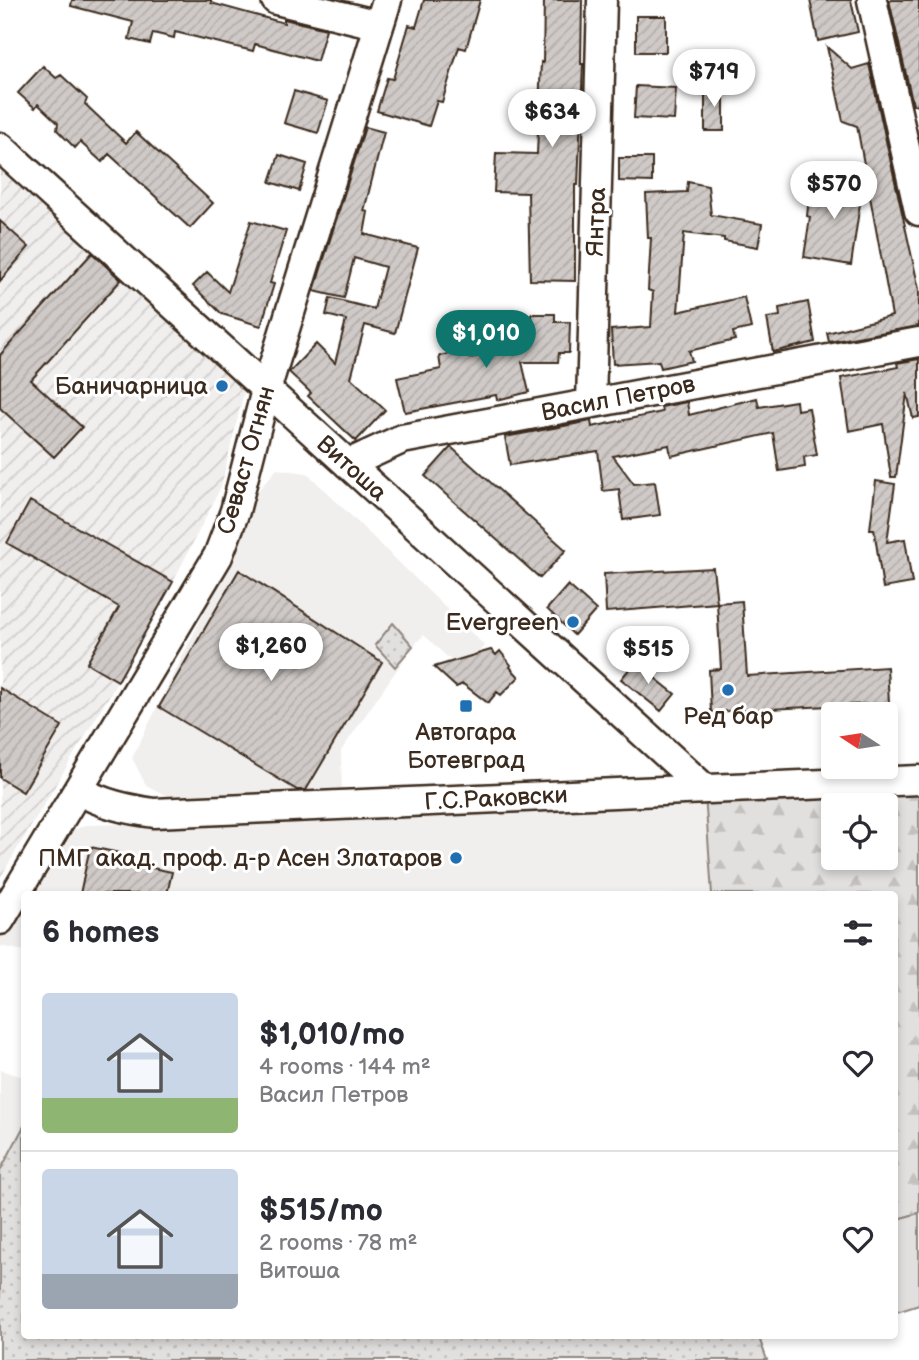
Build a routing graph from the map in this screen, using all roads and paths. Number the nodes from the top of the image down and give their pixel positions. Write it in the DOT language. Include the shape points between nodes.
graph roads {
  1 [pos="276,0"];
  2 [pos="602,0"];
  3 [pos="872,0"];
  4 [pos="383,12"];
  5 [pos="0,147"];
  6 [pos="919,211"];
  7 [pos="906,344"];
  8 [pos="266,390"];
  9 [pos="591,402"];
  10 [pos="348,464"];
  11 [pos="919,780"];
  12 [pos="705,789"];
  13 [pos="78,790"];
  14 [pos="0,920"];
  1 -- 4 [label="street"];
  2 -- 9 [label="street, Янтра"];
  3 -- 6 [label="street"];
  4 -- 8 [label="street, Севаст Огнян"];
  5 -- 8 [label="street, Витоша"];
  7 -- 9 [label="street, Васил Петров"];
  8 -- 10 [label="street, Витоша"];
  8 -- 13 [label="street, Севаст Огнян" via="235,511 218,556"];
  9 -- 10 [label="street, Васил Петров" via="402,439"];
  10 -- 12 [label="street, Витоша"];
  11 -- 12 [label="street, Г.С.Раковски"];
  12 -- 13 [label="street, Г.С.Раковски" via="154,813 119,808"];
  13 -- 14 [label="street, Севаст Огнян"];
}
